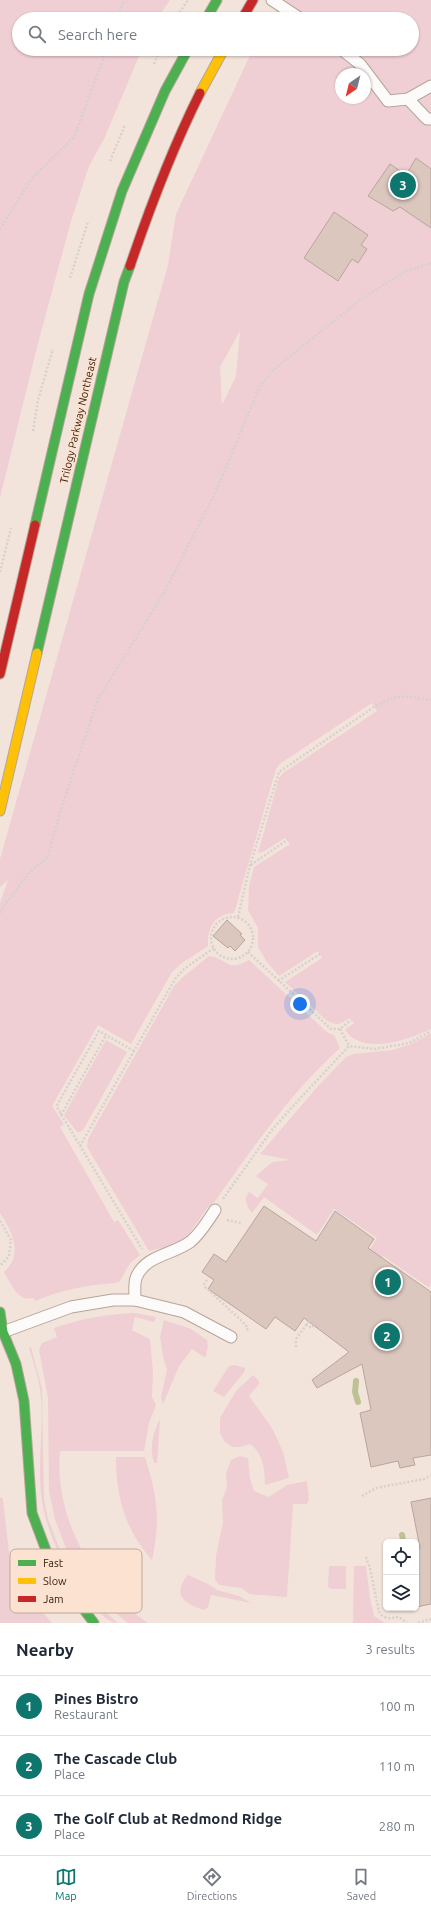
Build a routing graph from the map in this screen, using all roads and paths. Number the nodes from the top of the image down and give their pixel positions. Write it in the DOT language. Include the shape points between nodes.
graph roads {
  1 [pos="124,0"];
  2 [pos="188,0"];
  3 [pos="217,0"];
  4 [pos="253,0"];
  5 [pos="272,0"];
  6 [pos="120,12"];
  7 [pos="180,12"];
  8 [pos="210,12"];
  9 [pos="246,12"];
  10 [pos="290,12"];
  11 [pos="104,56"];
  12 [pos="184,56"];
  13 [pos="220,56"];
  14 [pos="350,56"];
  15 [pos="431,86"];
  16 [pos="408,99"];
  17 [pos="431,119"];
  18 [pos="0,229"];
  19 [pos="431,263"];
  20 [pos="0,674"];
  21 [pos="431,700"];
  22 [pos="0,811"];
  23 [pos="287,840"];
  24 [pos="250,865"];
  25 [pos="0,913"];
  26 [pos="238,917"];
  27 [pos="214,948"];
  28 [pos="248,952"];
  29 [pos="320,954"];
  30 [pos="278,981"];
  31 [pos="351,1020"];
  32 [pos="340,1029"];
  33 [pos="431,1031"];
  34 [pos="106,1035"];
  35 [pos="349,1046"];
  36 [pos="134,1051"];
  37 [pos="61,1115"];
  38 [pos="80,1146"];
  39 [pos="215,1210"];
  40 [pos="0,1221"];
  41 [pos="150,1261"];
  42 [pos="0,1266"];
  43 [pos="207,1280"];
  44 [pos="134,1300"];
  45 [pos="0,1312"];
  46 [pos="309,1321"];
  47 [pos="306,1324"];
  48 [pos="314,1325"];
  49 [pos="2,1331"];
  50 [pos="245,1334"];
  51 [pos="231,1337"];
  52 [pos="296,1347"];
  53 [pos="431,1475"];
  54 [pos="362,1496"];
  55 [pos="46,1549"];
  56 [pos="366,1557"];
  57 [pos="86,1613"];
  58 [pos="431,1619"];
  59 [pos="94,1623"];
  60 [pos="406,1623"];
  61 [pos="418,1623"];
  1 -- 6 [label="path"];
  2 -- 7 [label="path"];
  3 -- 8 [label="street"];
  4 -- 9 [label="street"];
  5 -- 10 [label="lane"];
  11 -- 18 [label="path" via="74,137 32,178"];
  12 -- 20 [label="street, Trilogy Parkway Northeast" via="164,91 122,191 89,294"];
  13 -- 22 [label="street, Trilogy Parkway Northeast" via="184,128 155,194 124,282"];
  14 -- 16 [label="lane" via="360,64 388,101"];
  15 -- 16 [label="lane"];
  16 -- 17 [label="lane" via="427,119"];
  19 -- 25 [label="path" via="404,272 360,300 272,371 259,388 217,489 164,593 98,699 62,806 48,857 30,872"];
  21 -- 24 [label="path" via="400,696 391,698 284,767 276,780"];
  23 -- 24 [label="path"];
  24 -- 26 [label="path"];
  26 -- 27 [label="path" via="224,918 213,927 211,934"];
  26 -- 28 [label="path" via="245,920 253,932 252,945"];
  27 -- 28 [label="path" via="218,954 231,959"];
  27 -- 36 [label="path" via="184,969 175,979"];
  28 -- 30 [label="path"];
  29 -- 30 [label="path"];
  30 -- 32 [label="path" via="331,1029"];
  31 -- 32 [label="path"];
  32 -- 35 [label="path"];
  33 -- 35 [label="path" via="409,1043 375,1049"];
  34 -- 36 [label="path"];
  34 -- 37 [label="path"];
  34 -- 37 [label="path" via="99,1031 62,1094 57,1104"];
  35 -- 39 [label="path" via="271,1131"];
  36 -- 38 [label="path"];
  37 -- 38 [label="path"];
  38 -- 41 [label="path"];
  39 -- 41 [label="lane" via="202,1230 190,1242"];
  40 -- 42 [label="path" via="11,1240 8,1256"];
  41 -- 44 [label="lane" via="136,1278"];
  43 -- 50 [label="path" via="205,1288 242,1321 248,1328"];
  44 -- 49 [label="lane" via="113,1300 72,1307"];
  44 -- 51 [label="lane" via="184,1312"];
  45 -- 49 [label="street"];
  46 -- 47 [label="path"];
  47 -- 48 [label="path" via="311,1328"];
  47 -- 52 [label="path" via="296,1339"];
  49 -- 55 [label="street" via="16,1364 24,1401 32,1513"];
  53 -- 54 [label="path" via="424,1479 376,1488"];
  56 -- 60 [label="path" via="382,1616 387,1619 399,1617"];
  57 -- 59 [label="street"];
  58 -- 61 [label="path"];
}
